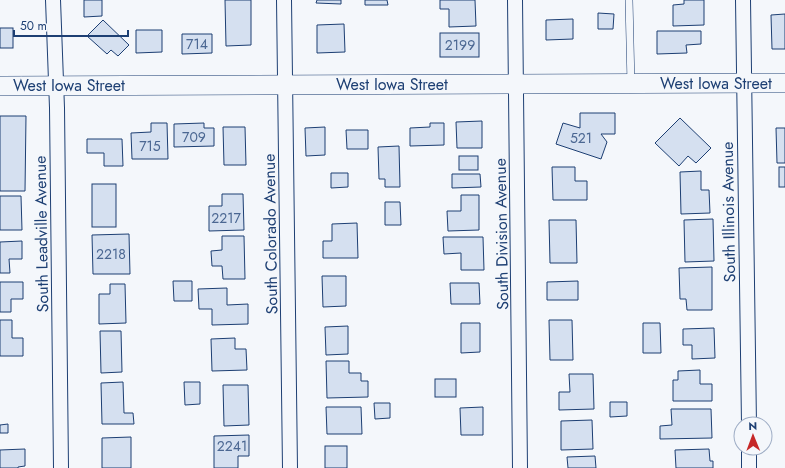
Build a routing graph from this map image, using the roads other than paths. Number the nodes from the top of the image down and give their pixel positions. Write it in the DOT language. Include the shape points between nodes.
graph roads {
  1 [pos="53,0"];
  2 [pos="284,0"];
  3 [pos="515,0"];
  4 [pos="629,0"];
  5 [pos="743,0"];
  6 [pos="743,83"];
  7 [pos="785,83"];
  8 [pos="516,84"];
  9 [pos="631,84"];
  10 [pos="285,85"];
  11 [pos="0,86"];
  12 [pos="56,86"];
  13 [pos="749,416"];
  14 [pos="749,456"];
  15 [pos="61,468"];
  16 [pos="290,468"];
  17 [pos="520,468"];
  18 [pos="749,468"];
  1 -- 12 [label="street, South Leadville Avenue"];
  2 -- 10 [label="street, South Colorado Avenue"];
  3 -- 8 [label="street, South Division Avenue"];
  4 -- 9 [label="lane"];
  5 -- 6 [label="street, South Illinois Avenue"];
  6 -- 7 [label="street, West Iowa Street"];
  6 -- 9 [label="street, West Iowa Street"];
  6 -- 13 [label="street, South Illinois Avenue"];
  8 -- 9 [label="street, West Iowa Street"];
  8 -- 10 [label="street, West Iowa Street"];
  8 -- 17 [label="street, South Division Avenue"];
  10 -- 12 [label="street, West Iowa Street"];
  10 -- 16 [label="street, South Colorado Avenue"];
  11 -- 12 [label="street, West Iowa Street"];
  12 -- 15 [label="street, South Leadville Avenue"];
  14 -- 18 [label="street"];
}
